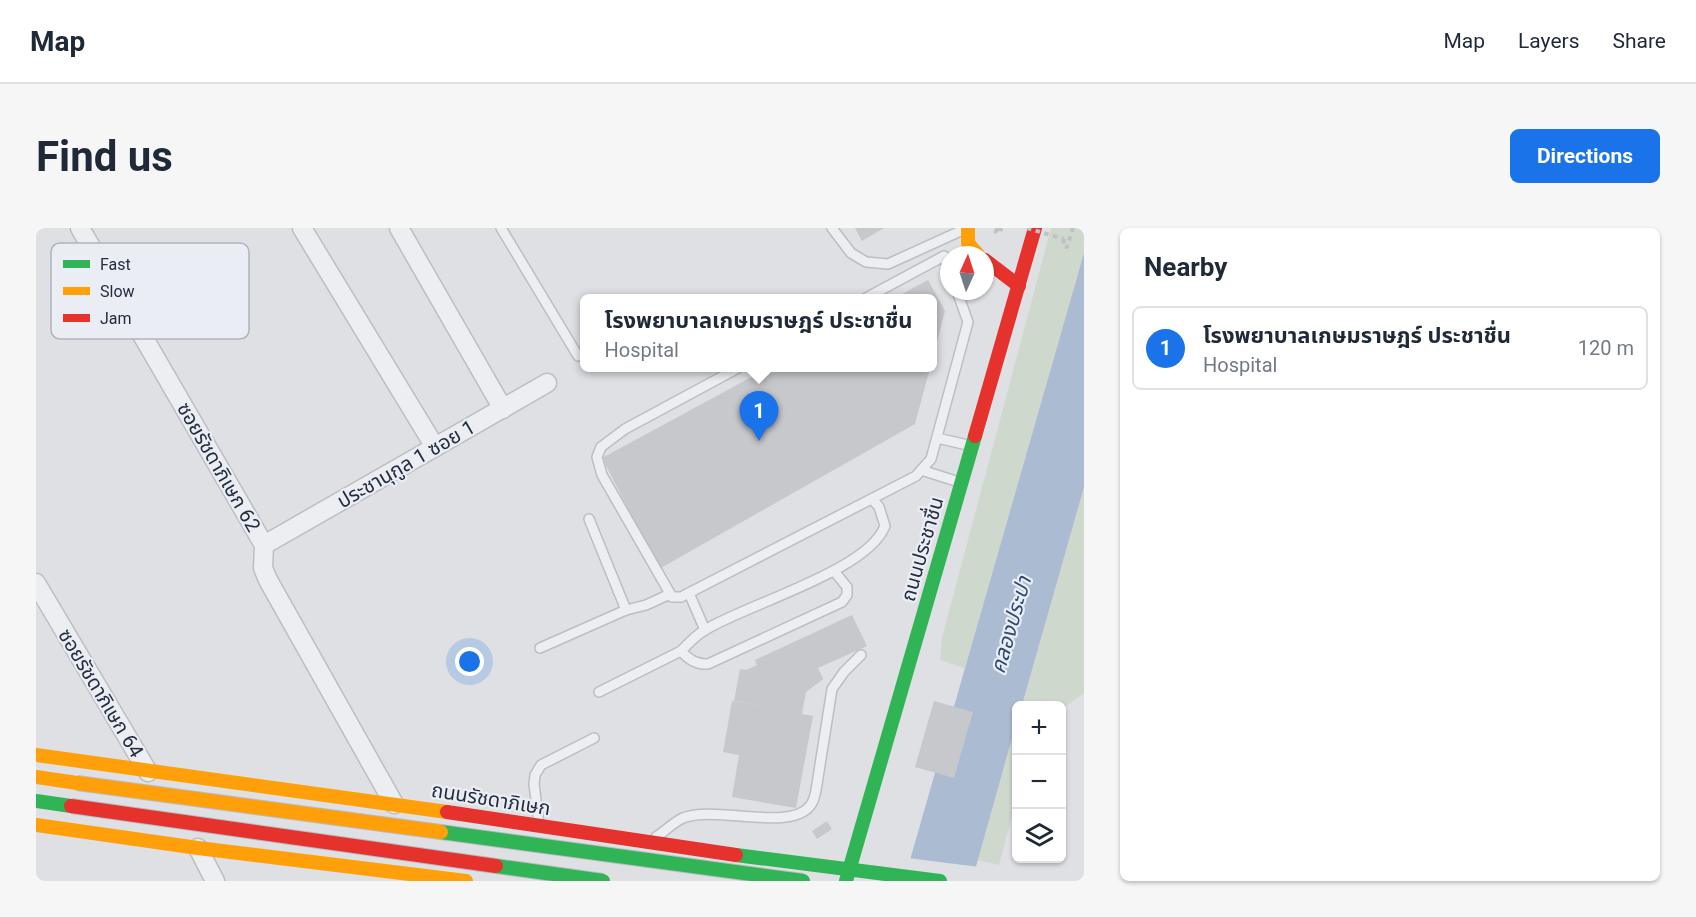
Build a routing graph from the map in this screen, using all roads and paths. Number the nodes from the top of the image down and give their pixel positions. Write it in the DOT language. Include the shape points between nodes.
graph roads {
  1 [pos="80,228"];
  2 [pos="302,228"];
  3 [pos="399,228"];
  4 [pos="501,228"];
  5 [pos="832,228"];
  6 [pos="967,228"];
  7 [pos="1027,228"];
  8 [pos="1035,228"];
  9 [pos="1073,228"];
  10 [pos="89,243"];
  11 [pos="970,246"];
  12 [pos="940,258"];
  13 [pos="994,267"];
  14 [pos="1019,286"];
  15 [pos="873,294"];
  16 [pos="960,300"];
  17 [pos="144,339"];
  18 [pos="578,356"];
  19 [pos="731,372"];
  20 [pos="547,383"];
  21 [pos="503,409"];
  22 [pos="937,438"];
  23 [pos="972,446"];
  24 [pos="435,447"];
  25 [pos="921,470"];
  26 [pos="961,483"];
  27 [pos="873,499"];
  28 [pos="590,519"];
  29 [pos="264,545"];
  30 [pos="834,572"];
  31 [pos="36,583"];
  32 [pos="689,593"];
  33 [pos="670,594"];
  34 [pos="626,610"];
  35 [pos="705,630"];
  36 [pos="540,648"];
  37 [pos="681,651"];
  38 [pos="861,655"];
  39 [pos="599,692"];
  40 [pos="594,738"];
  41 [pos="36,755"];
  42 [pos="148,772"];
  43 [pos="36,777"];
  44 [pos="36,801"];
  45 [pos="394,804"];
  46 [pos="36,825"];
  47 [pos="540,827"];
  48 [pos="648,843"];
  49 [pos="198,848"];
  50 [pos="848,875"];
  51 [pos="434,879"];
  52 [pos="215,881"];
  53 [pos="466,881"];
  54 [pos="560,881"];
  55 [pos="603,881"];
  56 [pos="803,881"];
  57 [pos="940,881"];
  1 -- 10 [label="street, ซอยรัชดาภิเษก 62"];
  2 -- 24 [label="street"];
  3 -- 21 [label="street"];
  4 -- 18 [label="lane"];
  5 -- 6 [label="lane" via="851,253 866,262 888,264"];
  6 -- 11 [label="main road"];
  7 -- 9 [label="path, bridge" via="1064,239 1063,246 1068,247"];
  8 -- 14 [label="main road, ถนนประชาชื่น"];
  12 -- 15 [label="lane"];
  13 -- 14 [label="main road"];
  14 -- 23 [label="main road, ถนนประชาชื่น"];
  16 -- 22 [label="lane" via="968,322"];
  17 -- 29 [label="street, ซอยรัชดาภิเษก 62"];
  19 -- 33 [label="lane" via="625,429 601,447 597,457 602,475"];
  20 -- 21 [label="street, ประชานุกูล 1 ซอย 1"];
  21 -- 24 [label="street, ประชานุกูล 1 ซอย 1"];
  22 -- 23 [label="lane"];
  22 -- 25 [label="lane" via="931,459"];
  23 -- 26 [label="main road, ถนนประชาชื่น"];
  24 -- 29 [label="street, ประชานุกูล 1 ซอย 1"];
  25 -- 26 [label="lane"];
  25 -- 27 [label="lane"];
  26 -- 50 [label="main road, ถนนประชาชื่น"];
  27 -- 30 [label="lane" via="883,516 882,534"];
  27 -- 32 [label="lane"];
  28 -- 34 [label="lane"];
  29 -- 45 [label="street, ซอยรัชดาภิเษก 62" via="263,568 268,580"];
  30 -- 35 [label="lane"];
  30 -- 37 [label="lane" via="847,587 842,602 708,664 694,661"];
  31 -- 42 [label="street, ซอยรัชดาภิเษก 64"];
  32 -- 33 [label="lane" via="677,598"];
  32 -- 35 [label="lane"];
  33 -- 34 [label="lane"];
  34 -- 36 [label="lane"];
  35 -- 37 [label="lane"];
  37 -- 39 [label="lane"];
  38 -- 48 [label="lane" via="832,689 810,807 787,817 710,814 684,818"];
  40 -- 47 [label="lane" via="541,765 534,784"];
  41 -- 42 [label="main road, ถนนรัชดาภิเษก"];
  42 -- 45 [label="main road, ถนนรัชดาภิเษก"];
  43 -- 56 [label="main road, ถนนรัชดาภิเษก, bridge"];
  44 -- 55 [label="main road, bridge"];
  45 -- 47 [label="main road, ถนนรัชดาภิเษก"];
  46 -- 49 [label="main road"];
  47 -- 48 [label="main road, ถนนรัชดาภิเษก"];
  47 -- 54 [label="main road" via="561,843 567,859"];
  48 -- 50 [label="main road, ถนนรัชดาภิเษก"];
  49 -- 51 [label="main road"];
  49 -- 52 [label="street"];
  50 -- 57 [label="main road, ถนนรัชดาภิเษก"];
  51 -- 53 [label="main road"];
}
